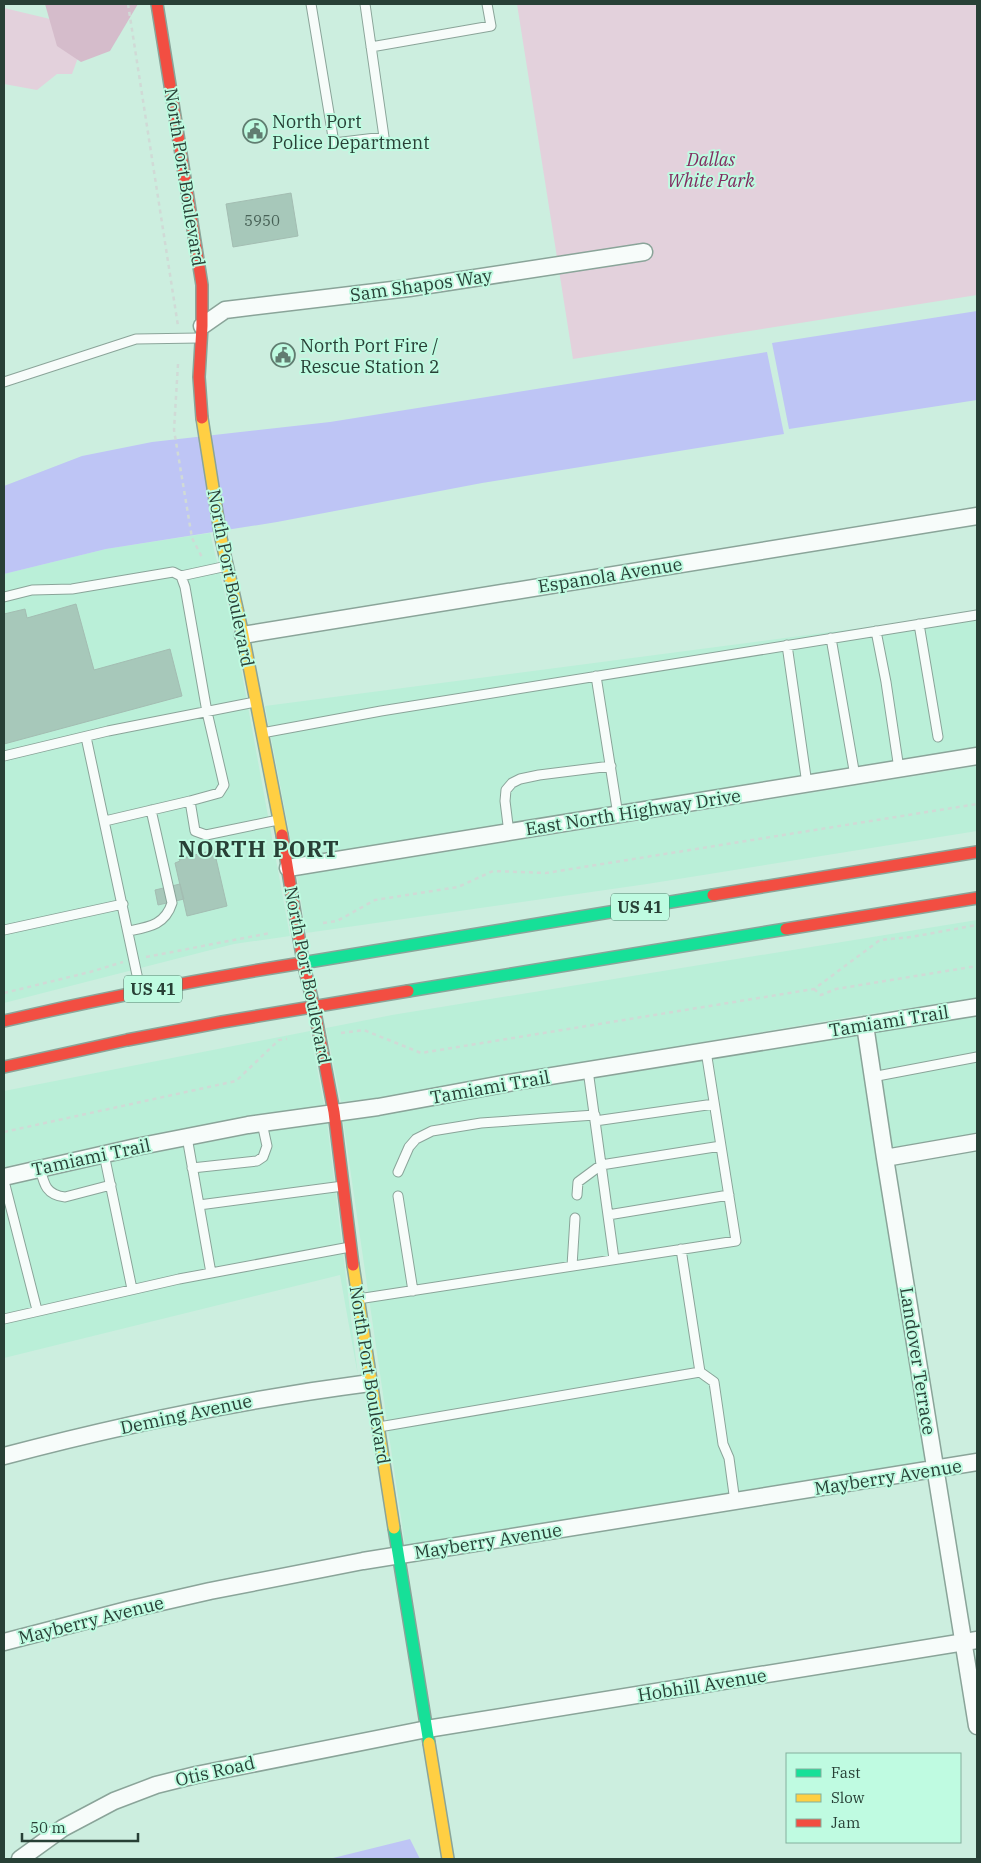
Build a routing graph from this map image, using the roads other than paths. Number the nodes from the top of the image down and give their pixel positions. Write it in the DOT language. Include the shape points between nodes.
graph roads {
  1 [pos="157,4"];
  2 [pos="311,4"];
  3 [pos="365,4"];
  4 [pos="487,4"];
  5 [pos="371,46"];
  6 [pos="644,252"];
  7 [pos="201,332"];
  8 [pos="4,382"];
  9 [pos="977,516"];
  10 [pos="227,566"];
  11 [pos="181,576"];
  12 [pos="4,597"];
  13 [pos="977,615"];
  14 [pos="919,624"];
  15 [pos="876,631"];
  16 [pos="244,635"];
  17 [pos="831,638"];
  18 [pos="787,645"];
  19 [pos="596,676"];
  20 [pos="256,702"];
  21 [pos="207,712"];
  22 [pos="262,733"];
  23 [pos="86,736"];
  24 [pos="938,737"];
  25 [pos="4,756"];
  26 [pos="977,756"];
  27 [pos="611,766"];
  28 [pos="899,769"];
  29 [pos="855,776"];
  30 [pos="807,784"];
  31 [pos="190,801"];
  32 [pos="151,810"];
  33 [pos="618,814"];
  34 [pos="278,820"];
  35 [pos="105,821"];
  36 [pos="509,833"];
  37 [pos="977,852"];
  38 [pos="288,868"];
  39 [pos="977,898"];
  40 [pos="123,904"];
  41 [pos="4,930"];
  42 [pos="129,931"];
  43 [pos="303,962"];
  44 [pos="140,991"];
  45 [pos="314,1007"];
  46 [pos="977,1007"];
  47 [pos="4,1020"];
  48 [pos="865,1025"];
  49 [pos="706,1051"];
  50 [pos="977,1057"];
  51 [pos="4,1067"];
  52 [pos="588,1070"];
  53 [pos="872,1077"];
  54 [pos="714,1104"];
  55 [pos="334,1112"];
  56 [pos="595,1118"];
  57 [pos="262,1123"];
  58 [pos="187,1137"];
  59 [pos="977,1142"];
  60 [pos="721,1146"];
  61 [pos="104,1154"];
  62 [pos="885,1158"];
  63 [pos="601,1165"];
  64 [pos="40,1168"];
  65 [pos="192,1168"];
  66 [pos="398,1172"];
  67 [pos="4,1177"];
  68 [pos="4,1181"];
  69 [pos="111,1185"];
  70 [pos="343,1186"];
  71 [pos="577,1195"];
  72 [pos="729,1195"];
  73 [pos="398,1196"];
  74 [pos="199,1205"];
  75 [pos="608,1215"];
  76 [pos="575,1218"];
  77 [pos="350,1247"];
  78 [pos="681,1249"];
  79 [pos="614,1260"];
  80 [pos="572,1266"];
  81 [pos="211,1273"];
  82 [pos="132,1289"];
  83 [pos="413,1291"];
  84 [pos="358,1299"];
  85 [pos="37,1310"];
  86 [pos="4,1319"];
  87 [pos="700,1372"];
  88 [pos="370,1383"];
  89 [pos="378,1427"];
  90 [pos="4,1456"];
  91 [pos="977,1462"];
  92 [pos="936,1469"];
  93 [pos="735,1502"];
  94 [pos="399,1555"];
  95 [pos="970,1641"];
  96 [pos="4,1642"];
  97 [pos="977,1726"];
  98 [pos="427,1729"];
  99 [pos="20,1859"];
  100 [pos="448,1859"];
  1 -- 7 [label="main road, North Port Boulevard" via="196,240 202,285"];
  2 -- 5 [label="lane" via="334,143 384,137"];
  3 -- 5 [label="lane"];
  4 -- 5 [label="lane" via="491,26"];
  6 -- 7 [label="street, Sam Shapos Way" via="409,288 225,310"];
  7 -- 8 [label="lane" via="180,338 136,339"];
  7 -- 10 [label="main road, North Port Boulevard" via="202,424"];
  9 -- 16 [label="street, Espanola Avenue"];
  10 -- 11 [label="lane"];
  10 -- 16 [label="main road, North Port Boulevard"];
  11 -- 12 [label="lane" via="173,572 72,589 32,590"];
  11 -- 21 [label="lane"];
  13 -- 14 [label="lane"];
  14 -- 15 [label="lane"];
  14 -- 24 [label="lane"];
  15 -- 17 [label="lane"];
  15 -- 28 [label="lane"];
  16 -- 20 [label="main road, North Port Boulevard"];
  17 -- 18 [label="lane"];
  17 -- 29 [label="lane"];
  18 -- 19 [label="lane"];
  18 -- 30 [label="lane"];
  19 -- 22 [label="lane"];
  19 -- 27 [label="lane"];
  20 -- 21 [label="lane"];
  20 -- 22 [label="main road, North Port Boulevard"];
  21 -- 23 [label="lane"];
  21 -- 31 [label="lane" via="224,785 219,793"];
  22 -- 34 [label="main road, North Port Boulevard"];
  23 -- 25 [label="lane"];
  23 -- 35 [label="lane"];
  26 -- 28 [label="street, East North Highway Drive"];
  27 -- 33 [label="lane"];
  27 -- 36 [label="lane" via="539,775 512,782 506,790 505,801"];
  28 -- 29 [label="street, East North Highway Drive"];
  29 -- 30 [label="street, East North Highway Drive"];
  30 -- 33 [label="street, East North Highway Drive"];
  31 -- 32 [label="lane"];
  31 -- 34 [label="lane" via="195,831 206,835"];
  32 -- 35 [label="lane"];
  32 -- 42 [label="lane" via="172,903 158,924"];
  33 -- 36 [label="street, East North Highway Drive"];
  34 -- 38 [label="main road, North Port Boulevard"];
  35 -- 40 [label="lane"];
  36 -- 38 [label="street, East North Highway Drive"];
  37 -- 43 [label="main road, US 41"];
  38 -- 43 [label="main road, North Port Boulevard"];
  39 -- 45 [label="main road"];
  40 -- 41 [label="lane"];
  40 -- 42 [label="lane"];
  42 -- 44 [label="lane"];
  43 -- 44 [label="main road, US 41"];
  43 -- 45 [label="main road, North Port Boulevard"];
  44 -- 47 [label="main road, US 41"];
  45 -- 51 [label="main road" via="136,1038"];
  45 -- 55 [label="main road, North Port Boulevard"];
  46 -- 48 [label="street, Tamiami Trail"];
  48 -- 49 [label="street, Tamiami Trail"];
  48 -- 53 [label="street, Landover Terrace"];
  49 -- 52 [label="street, Tamiami Trail"];
  49 -- 54 [label="lane"];
  50 -- 53 [label="lane"];
  52 -- 55 [label="street, Tamiami Trail"];
  52 -- 56 [label="lane"];
  53 -- 62 [label="street, Landover Terrace"];
  54 -- 56 [label="lane"];
  54 -- 60 [label="lane"];
  55 -- 57 [label="street, Tamiami Trail"];
  55 -- 70 [label="main road, North Port Boulevard"];
  56 -- 63 [label="lane"];
  56 -- 66 [label="lane" via="481,1123 432,1131 416,1139 409,1147"];
  57 -- 58 [label="street, Tamiami Trail"];
  57 -- 65 [label="lane" via="267,1146 264,1157 258,1161"];
  58 -- 61 [label="street, Tamiami Trail"];
  58 -- 65 [label="lane"];
  59 -- 62 [label="street"];
  60 -- 63 [label="lane"];
  60 -- 72 [label="lane"];
  61 -- 64 [label="street, Tamiami Trail"];
  61 -- 69 [label="lane"];
  62 -- 92 [label="street, Landover Terrace"];
  63 -- 71 [label="lane" via="578,1182"];
  63 -- 75 [label="lane"];
  64 -- 67 [label="street, Tamiami Trail"];
  64 -- 69 [label="lane" via="47,1190 58,1196"];
  65 -- 74 [label="lane"];
  68 -- 85 [label="lane"];
  69 -- 82 [label="lane"];
  70 -- 74 [label="lane"];
  70 -- 77 [label="main road, North Port Boulevard"];
  72 -- 75 [label="lane"];
  72 -- 78 [label="lane" via="736,1241"];
  73 -- 83 [label="lane"];
  74 -- 81 [label="lane"];
  75 -- 79 [label="lane"];
  76 -- 80 [label="lane"];
  77 -- 81 [label="lane"];
  77 -- 84 [label="main road, North Port Boulevard"];
  78 -- 79 [label="lane"];
  78 -- 87 [label="lane"];
  79 -- 80 [label="lane"];
  80 -- 83 [label="lane"];
  81 -- 82 [label="lane"];
  82 -- 85 [label="lane"];
  83 -- 84 [label="lane"];
  84 -- 88 [label="main road, North Port Boulevard"];
  85 -- 86 [label="lane"];
  87 -- 89 [label="lane"];
  87 -- 93 [label="lane" via="714,1382"];
  88 -- 89 [label="main road, North Port Boulevard"];
  88 -- 90 [label="street, Deming Avenue" via="217,1407"];
  89 -- 94 [label="main road, North Port Boulevard"];
  91 -- 92 [label="street, Mayberry Avenue"];
  92 -- 93 [label="street, Mayberry Avenue"];
  92 -- 95 [label="street, Landover Terrace"];
  93 -- 94 [label="street, Mayberry Avenue"];
  94 -- 96 [label="street, Mayberry Avenue" via="210,1591"];
  94 -- 98 [label="main road, North Port Boulevard"];
  95 -- 97 [label="street, Landover Terrace"];
  95 -- 98 [label="street, Hobhill Avenue"];
  98 -- 99 [label="street, Otis Road" via="156,1785 87,1814"];
  98 -- 100 [label="main road, North Port Boulevard"];
}
